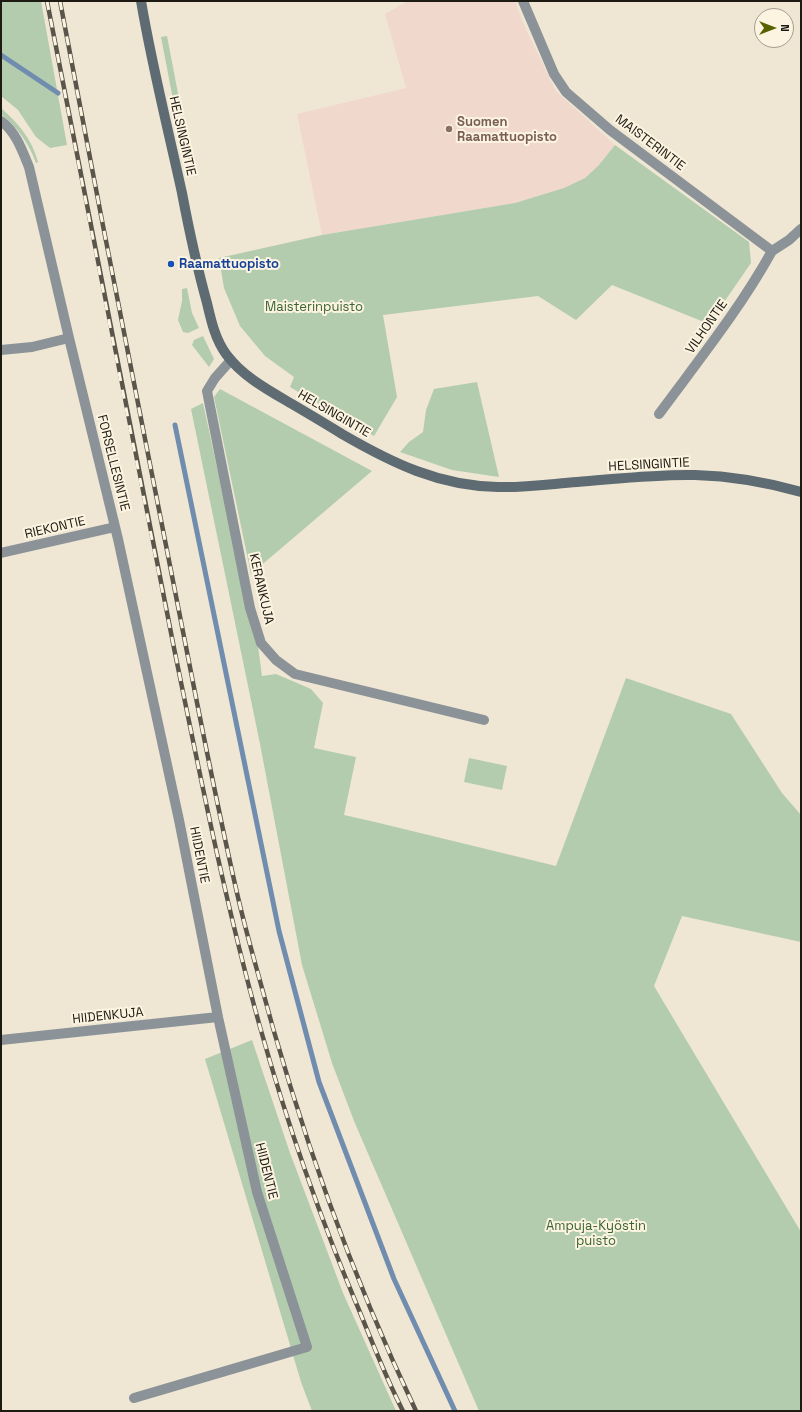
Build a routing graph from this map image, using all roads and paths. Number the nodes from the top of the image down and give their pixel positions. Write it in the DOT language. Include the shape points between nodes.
graph roads {
  1 [pos="141,1"];
  2 [pos="523,1"];
  3 [pos="1,121"];
  4 [pos="801,229"];
  5 [pos="772,251"];
  6 [pos="69,338"];
  7 [pos="1,350"];
  8 [pos="230,360"];
  9 [pos="659,414"];
  10 [pos="801,492"];
  11 [pos="115,527"];
  12 [pos="1,553"];
  13 [pos="484,720"];
  14 [pos="179,820"];
  15 [pos="218,1017"];
  16 [pos="1,1040"];
  17 [pos="134,1398"];
  1 -- 8 [label="main road, HELSINGINTIE" via="194,258 214,330"];
  2 -- 5 [label="street, MAISTERINTIE" via="554,74 566,92 610,130"];
  3 -- 6 [label="street, FORSELLESINTIE" via="8,126 18,142 29,167"];
  4 -- 5 [label="street"];
  5 -- 9 [label="street, VILHONTIE" via="714,340"];
  6 -- 7 [label="street" via="32,347"];
  6 -- 11 [label="street, FORSELLESINTIE"];
  8 -- 10 [label="main road, HELSINGINTIE" via="243,373 271,392 370,450 434,478 465,485 499,487 693,475 733,478 777,485"];
  8 -- 13 [label="street, KERANKUJA" via="207,391 250,608 261,643 276,660 295,674"];
  11 -- 12 [label="street, RIEKONTIE"];
  11 -- 14 [label="street, FORSELLESINTIE"];
  14 -- 15 [label="street, HIIDENTIE"];
  15 -- 16 [label="street, HIIDENKUJA"];
  15 -- 17 [label="street, HIIDENTIE" via="257,1192 307,1347"];
}
